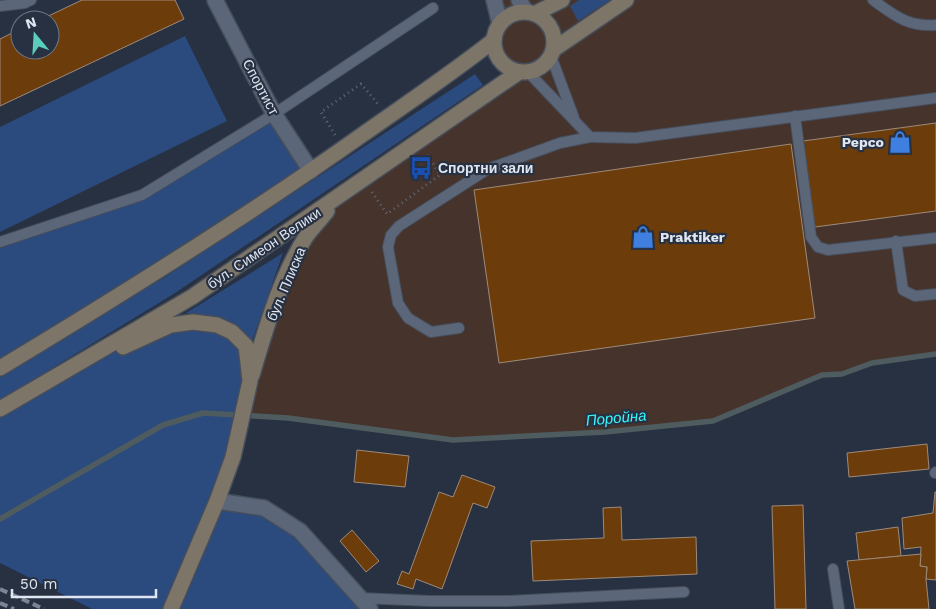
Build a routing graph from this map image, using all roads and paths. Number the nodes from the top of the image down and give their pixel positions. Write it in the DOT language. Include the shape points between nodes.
graph roads {
  1 [pos="31,0"];
  2 [pos="215,0"];
  3 [pos="494,0"];
  4 [pos="562,0"];
  5 [pos="626,0"];
  6 [pos="873,0"];
  7 [pos="0,6"];
  8 [pos="433,8"];
  9 [pos="527,8"];
  10 [pos="500,24"];
  11 [pos="936,25"];
  12 [pos="494,40"];
  13 [pos="552,52"];
  14 [pos="524,72"];
  15 [pos="936,98"];
  16 [pos="274,114"];
  17 [pos="795,116"];
  18 [pos="388,117"];
  19 [pos="576,124"];
  20 [pos="590,137"];
  21 [pos="418,141"];
  22 [pos="344,148"];
  23 [pos="311,171"];
  24 [pos="364,179"];
  25 [pos="340,197"];
  26 [pos="936,238"];
  27 [pos="896,241"];
  28 [pos="0,242"];
  29 [pos="936,294"];
  30 [pos="459,328"];
  31 [pos="0,368"];
  32 [pos="250,381"];
  33 [pos="40,386"];
  34 [pos="0,409"];
  35 [pos="217,501"];
  36 [pos="833,569"];
  37 [pos="684,592"];
  38 [pos="365,604"];
  39 [pos="171,609"];
  40 [pos="838,609"];
  1 -- 7 [label="lane"];
  2 -- 16 [label="street, Спортист"];
  3 -- 10 [label="street"];
  4 -- 9 [label="main road"];
  5 -- 13 [label="main road"];
  6 -- 11 [label="lane" via="900,20 924,26"];
  8 -- 16 [label="lane"];
  9 -- 10 [label="main road"];
  9 -- 13 [label="main road" via="553,32"];
  10 -- 12 [label="main road"];
  12 -- 14 [label="main road" via="494,49 503,64 511,70"];
  12 -- 18 [label="main road"];
  13 -- 14 [label="main road" via="545,64"];
  13 -- 19 [label="lane"];
  14 -- 19 [label="lane"];
  14 -- 21 [label="main road, бул. Симеон Велики"];
  15 -- 17 [label="lane"];
  16 -- 23 [label="street, Спортист"];
  16 -- 28 [label="lane" via="142,195"];
  17 -- 20 [label="lane" via="635,138"];
  17 -- 27 [label="lane" via="811,237 818,247 828,250"];
  18 -- 22 [label="main road"];
  18 -- 22 [label="path" via="361,84 321,112"];
  19 -- 20 [label="lane"];
  20 -- 30 [label="lane" via="560,143 488,169 399,226 391,235 388,247 398,303 408,318 430,332"];
  21 -- 24 [label="main road, бул. Симеон Велики"];
  21 -- 24 [label="path" via="440,175 387,214"];
  22 -- 23 [label="main road"];
  23 -- 31 [label="main road" via="124,293"];
  24 -- 25 [label="main road, бул. Симеон Велики"];
  25 -- 32 [label="main road, бул. Плиска" via="308,234 293,260 277,297"];
  25 -- 33 [label="main road, бул. Симеон Велики" via="192,296"];
  26 -- 27 [label="lane"];
  27 -- 29 [label="lane" via="902,290 915,296"];
  32 -- 33 [label="main road" via="246,346 232,332 217,325 193,322 171,325"];
  32 -- 35 [label="main road" via="233,457"];
  33 -- 34 [label="main road, бул. Симеон Велики"];
  35 -- 38 [label="street" via="264,508 300,532"];
  35 -- 39 [label="main road"];
  36 -- 40 [label="lane"];
  37 -- 38 [label="lane"];
}
